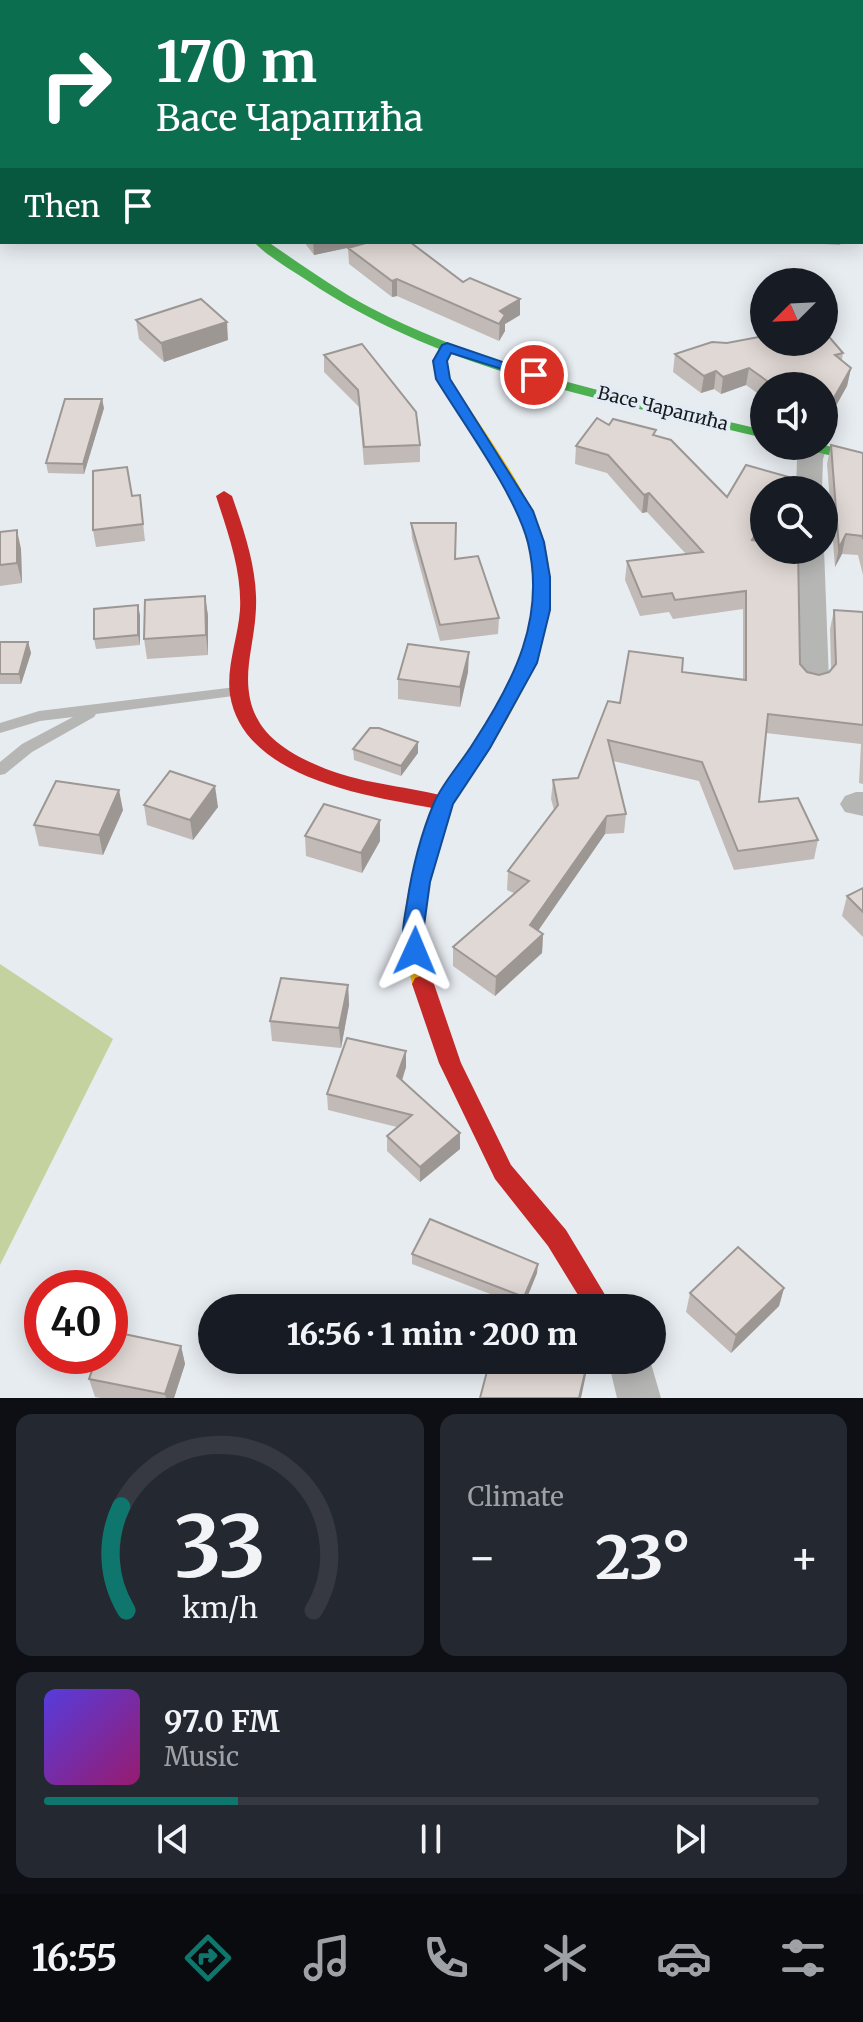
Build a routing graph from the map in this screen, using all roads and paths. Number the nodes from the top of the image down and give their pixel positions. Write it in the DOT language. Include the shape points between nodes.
graph roads {
  1 [pos="263,244"];
  2 [pos="447,348"];
  3 [pos="750,430"];
  4 [pos="838,453"];
  5 [pos="863,459"];
  6 [pos="224,496"];
  7 [pos="811,564"];
  8 [pos="814,681"];
  9 [pos="240,691"];
  10 [pos="104,707"];
  11 [pos="0,728"];
  12 [pos="0,770"];
  13 [pos="444,803"];
  14 [pos="591,1294"];
  15 [pos="633,1374"];
  16 [pos="639,1398"];
  1 -- 2 [label="street, Васе Чарапића" via="376,316"];
  2 -- 3 [label="street, Васе Чарапића"];
  2 -- 13 [label="street" via="440,361 443,379 525,511 542,577 541,610 528,663"];
  4 -- 5 [label="street"];
  6 -- 9 [label="street" via="244,561 248,598"];
  7 -- 8 [label="street"];
  9 -- 10 [label="lane"];
  9 -- 13 [label="street" via="240,705 253,729 284,757 377,790"];
  10 -- 11 [label="lane" via="39,716"];
  10 -- 12 [label="lane" via="27,748"];
  13 -- 14 [label="street" via="425,860 413,933 418,968 438,1032 503,1172 557,1238"];
  15 -- 16 [label="street"];
}
